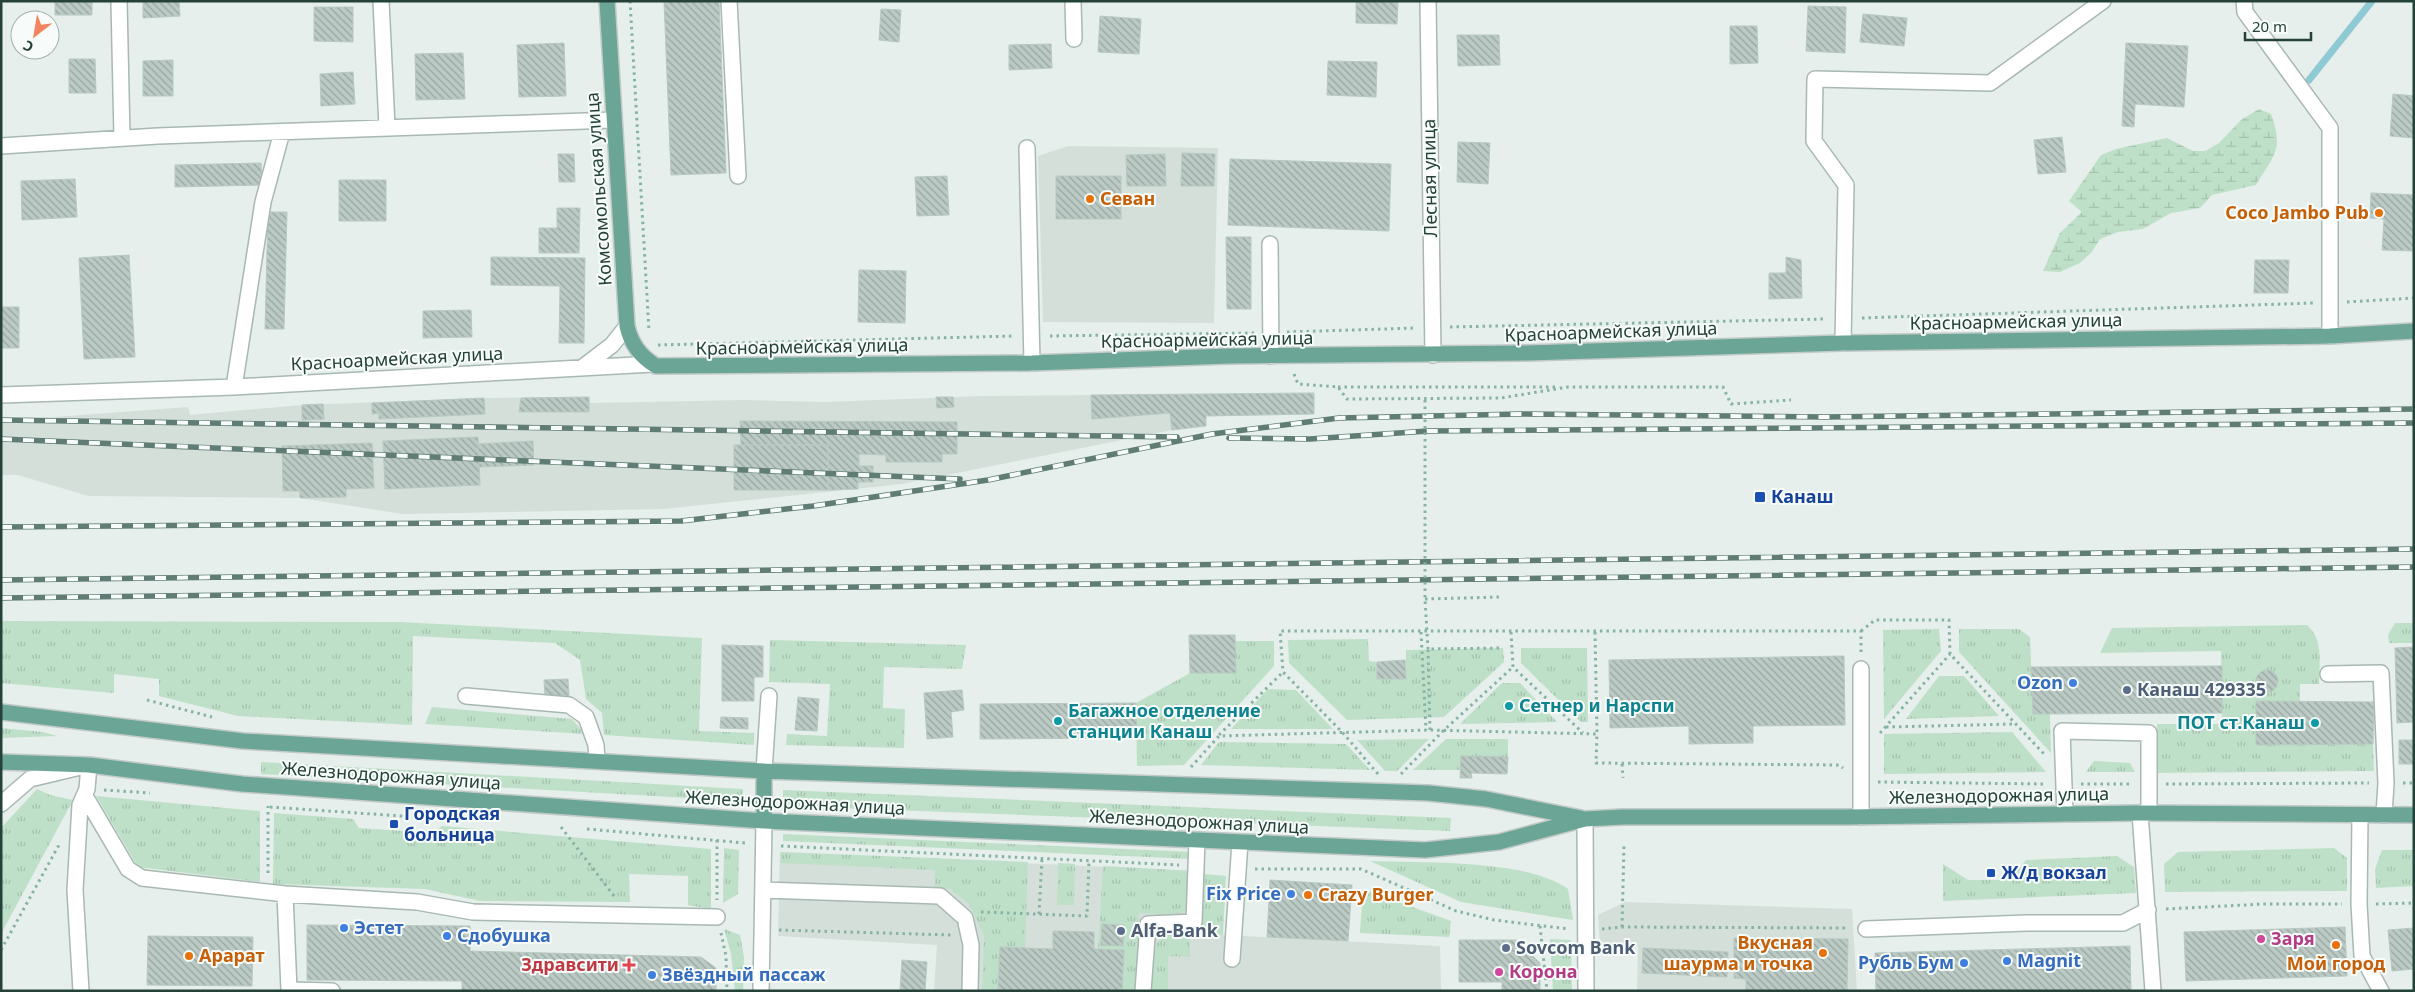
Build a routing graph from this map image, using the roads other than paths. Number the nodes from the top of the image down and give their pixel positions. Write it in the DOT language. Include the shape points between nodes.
graph roads {
  1 [pos="119,1"];
  2 [pos="381,1"];
  3 [pos="607,1"];
  4 [pos="729,1"];
  5 [pos="1072,1"];
  6 [pos="1428,1"];
  7 [pos="2103,1"];
  8 [pos="2244,1"];
  9 [pos="1074,39"];
  10 [pos="613,120"];
  11 [pos="387,128"];
  12 [pos="282,132"];
  13 [pos="122,138"];
  14 [pos="1,146"];
  15 [pos="1028,148"];
  16 [pos="738,176"];
  17 [pos="1270,244"];
  18 [pos="627,326"];
  19 [pos="2414,331"];
  20 [pos="2330,336"];
  21 [pos="1843,343"];
  22 [pos="1433,355"];
  23 [pos="1271,356"];
  24 [pos="1032,363"];
  25 [pos="653,364"];
  26 [pos="580,368"];
  27 [pos="234,387"];
  28 [pos="1,395"];
  29 [pos="1861,668"];
  30 [pos="2328,674"];
  31 [pos="466,696"];
  32 [pos="769,696"];
  33 [pos="1,712"];
  34 [pos="597,761"];
  35 [pos="1,762"];
  36 [pos="89,765"];
  37 [pos="764,771"];
  38 [pos="85,796"];
  39 [pos="1,804"];
  40 [pos="2145,813"];
  41 [pos="2065,814"];
  42 [pos="2360,815"];
  43 [pos="2384,815"];
  44 [pos="2414,815"];
  45 [pos="1861,817"];
  46 [pos="1585,819"];
  47 [pos="764,821"];
  48 [pos="1197,840"];
  49 [pos="1240,842"];
  50 [pos="763,890"];
  51 [pos="285,894"];
  52 [pos="2148,910"];
  53 [pos="718,917"];
  54 [pos="1866,929"];
  55 [pos="1232,959"];
  56 [pos="81,991"];
  57 [pos="332,991"];
  58 [pos="761,991"];
  59 [pos="970,991"];
  60 [pos="1143,991"];
  61 [pos="1586,991"];
  62 [pos="2153,991"];
  63 [pos="2381,991"];
  1 -- 13 [label="street"];
  2 -- 11 [label="street"];
  3 -- 10 [label="main road, Комсомольская улица"];
  4 -- 16 [label="street"];
  5 -- 9 [label="street"];
  6 -- 22 [label="street, Лесная улица"];
  7 -- 21 [label="street" via="1990,83 1815,79 1814,141 1846,185"];
  8 -- 20 [label="street" via="2245,12 2330,128"];
  10 -- 11 [label="street"];
  10 -- 18 [label="main road, Комсомольская улица"];
  11 -- 12 [label="street"];
  12 -- 13 [label="street"];
  12 -- 27 [label="street" via="263,202"];
  13 -- 14 [label="street"];
  15 -- 24 [label="street"];
  17 -- 23 [label="street"];
  18 -- 25 [label="main road, Комсомольская улица" via="634,346"];
  18 -- 26 [label="street" via="612,345"];
  19 -- 20 [label="main road, Красноармейская улица"];
  20 -- 21 [label="main road, Красноармейская улица"];
  21 -- 22 [label="main road, Красноармейская улица"];
  22 -- 23 [label="main road, Красноармейская улица"];
  23 -- 24 [label="main road, Красноармейская улица"];
  24 -- 25 [label="main road, Красноармейская улица" via="664,367"];
  25 -- 26 [label="street, Красноармейская улица"];
  26 -- 27 [label="street, Красноармейская улица"];
  27 -- 28 [label="street, Красноармейская улица"];
  29 -- 45 [label="street"];
  30 -- 43 [label="street" via="2381,673 2386,783"];
  31 -- 34 [label="street" via="569,705 586,717 596,745"];
  32 -- 37 [label="street"];
  33 -- 34 [label="main road, Железнодорожная улица" via="243,741"];
  34 -- 37 [label="main road, Железнодорожная улица"];
  35 -- 36 [label="main road, Железнодорожная улица"];
  36 -- 38 [label="street"];
  36 -- 39 [label="street" via="30,779"];
  36 -- 47 [label="main road, Железнодорожная улица" via="242,784"];
  37 -- 46 [label="main road, Железнодорожная улица" via="1428,793 1486,799"];
  37 -- 47 [label="main road"];
  38 -- 51 [label="street" via="128,869 142,878"];
  38 -- 56 [label="street" via="80,805 75,890"];
  40 -- 41 [label="main road, Железнодорожная улица"];
  40 -- 41 [label="street" via="2148,733 2062,731"];
  40 -- 42 [label="main road, Железнодорожная улица"];
  40 -- 52 [label="street"];
  41 -- 45 [label="main road, Железнодорожная улица"];
  42 -- 43 [label="main road, Железнодорожная улица"];
  42 -- 63 [label="street" via="2362,956"];
  43 -- 44 [label="main road, Железнодорожная улица"];
  45 -- 46 [label="main road, Железнодорожная улица"];
  46 -- 49 [label="main road, Железнодорожная улица" via="1499,842 1426,850"];
  46 -- 61 [label="street"];
  47 -- 48 [label="main road, Железнодорожная улица"];
  47 -- 50 [label="street"];
  48 -- 49 [label="main road, Железнодорожная улица"];
  48 -- 60 [label="street" via="1194,922 1148,924"];
  49 -- 55 [label="street"];
  50 -- 58 [label="street"];
  50 -- 59 [label="street" via="940,896 965,918 971,946"];
  51 -- 53 [label="street" via="418,902 473,912"];
  51 -- 57 [label="street" via="290,990"];
  52 -- 54 [label="street" via="2124,923"];
  52 -- 62 [label="street"];
}
